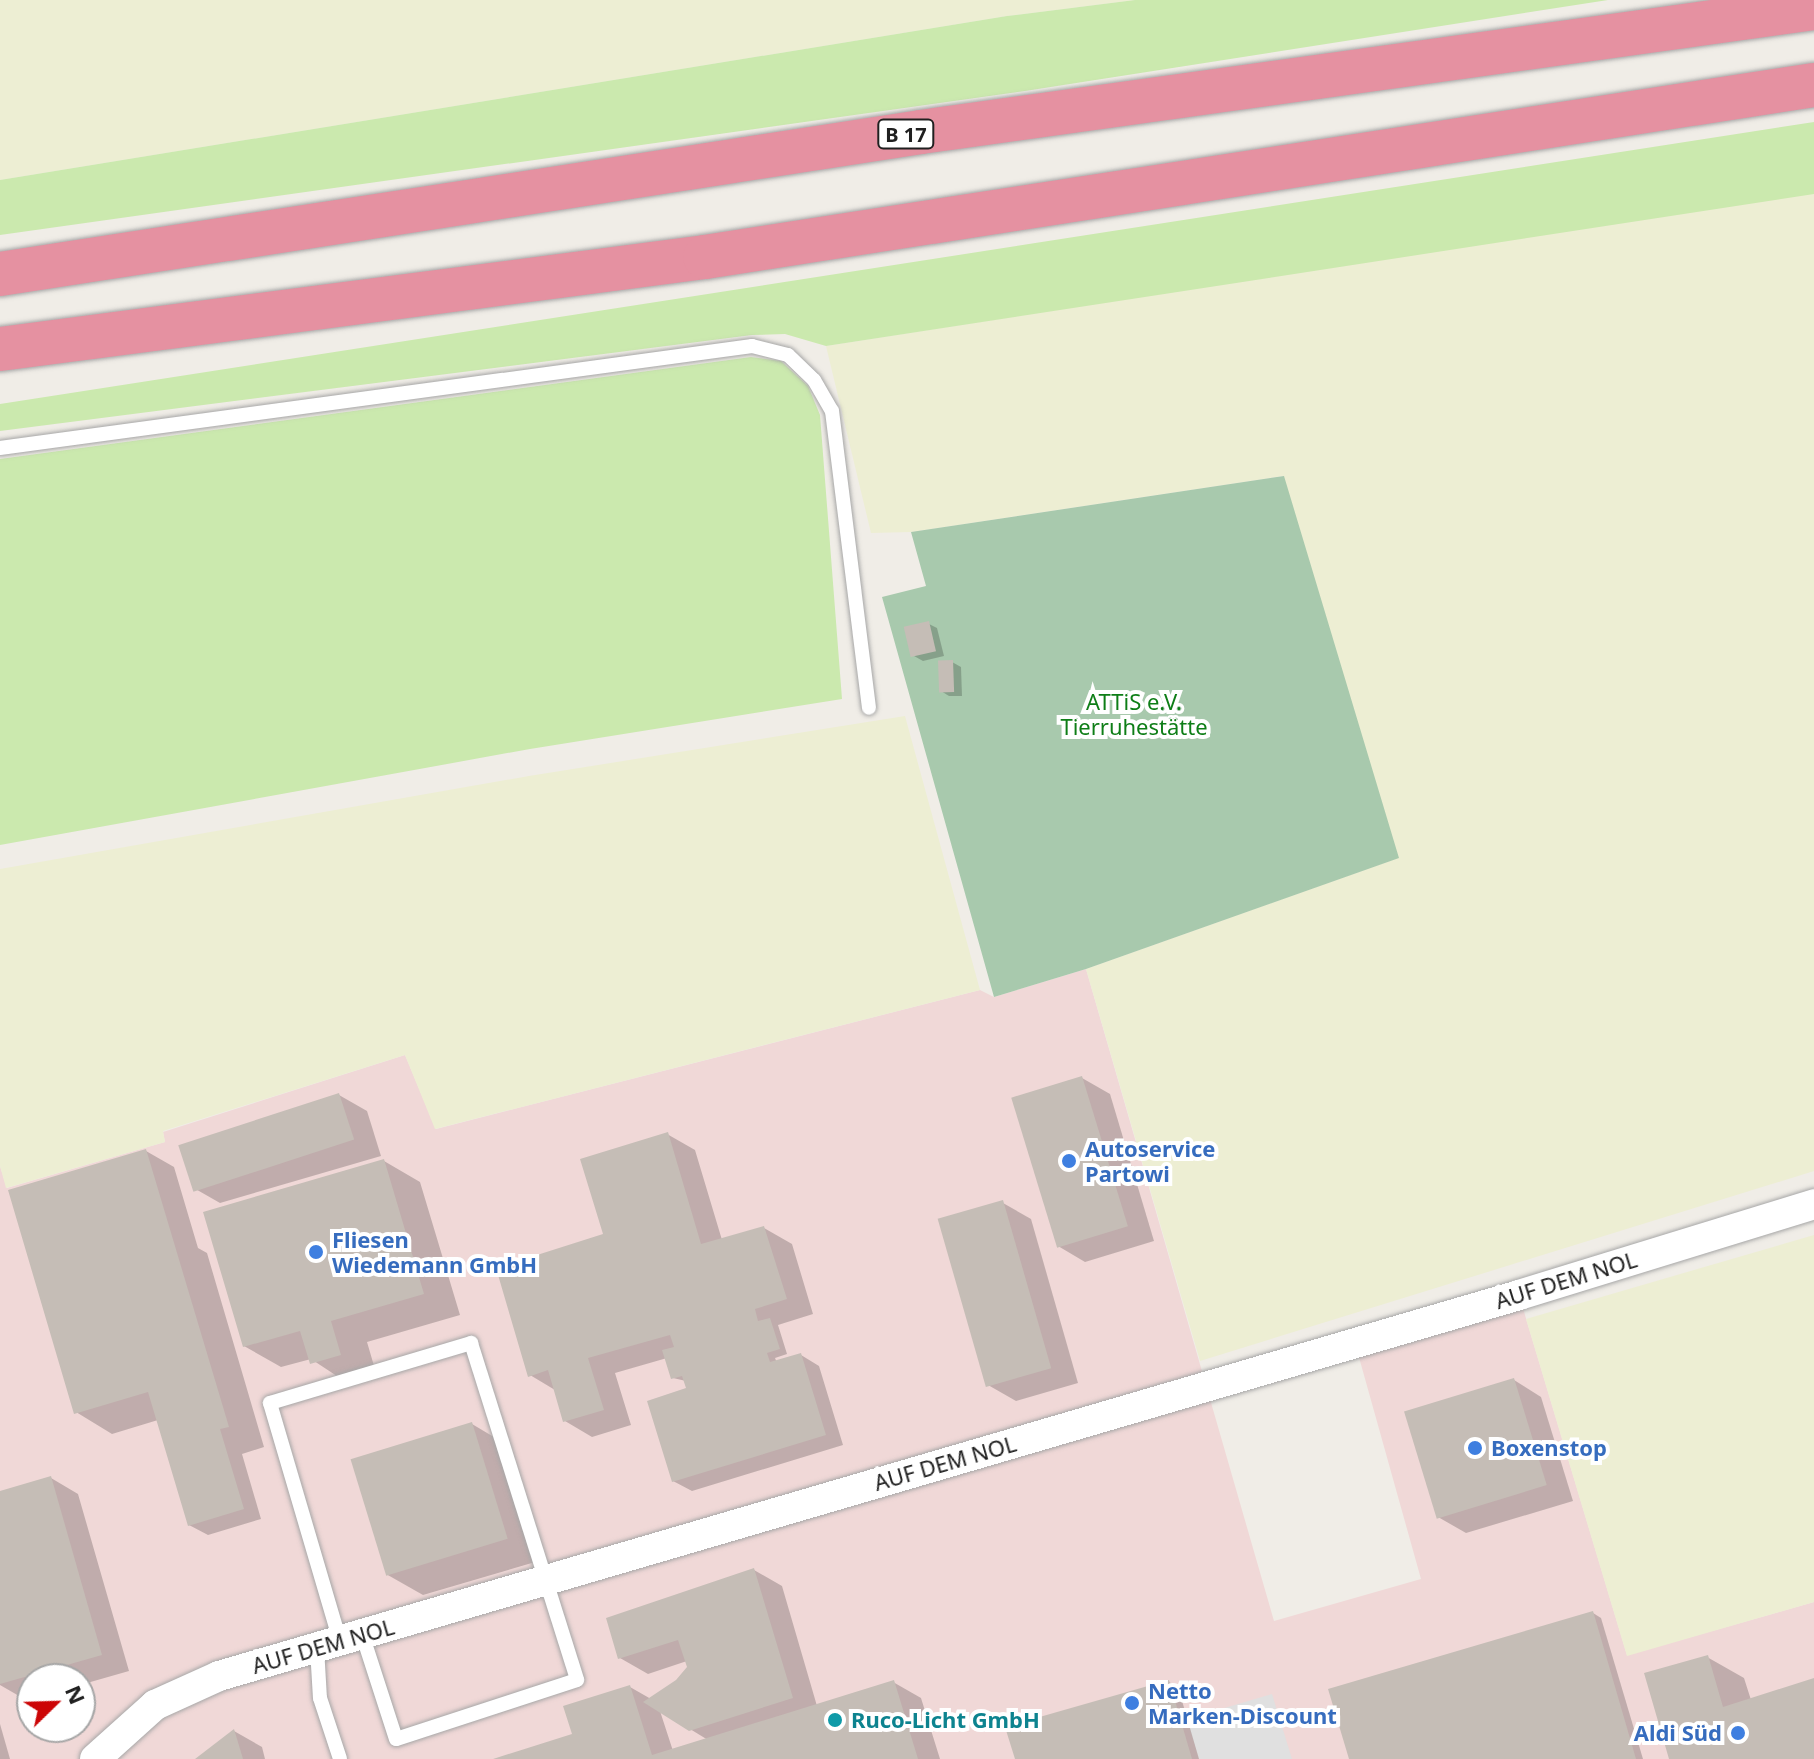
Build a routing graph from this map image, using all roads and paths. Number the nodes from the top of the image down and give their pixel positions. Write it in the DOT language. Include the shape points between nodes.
graph roads {
  1 [pos="1814,8"];
  2 [pos="1814,85"];
  3 [pos="0,274"];
  4 [pos="0,349"];
  5 [pos="0,448"];
  6 [pos="869,708"];
  7 [pos="1814,1204"];
  8 [pos="547,1580"];
  9 [pos="339,1641"];
  10 [pos="95,1759"];
  11 [pos="340,1759"];
  1 -- 3 [label="highway, B 17" via="921,132"];
  2 -- 4 [label="highway" via="705,257"];
  5 -- 6 [label="lane" via="752,346 788,355 814,380 832,411"];
  7 -- 8 [label="street, AUF DEM NOL"];
  8 -- 9 [label="street, AUF DEM NOL"];
  8 -- 9 [label="lane" via="577,1680 396,1739"];
  8 -- 9 [label="lane" via="471,1343 456,1347 270,1403"];
  9 -- 10 [label="street, AUF DEM NOL" via="219,1676 155,1705"];
  9 -- 11 [label="lane" via="320,1698"];
}
